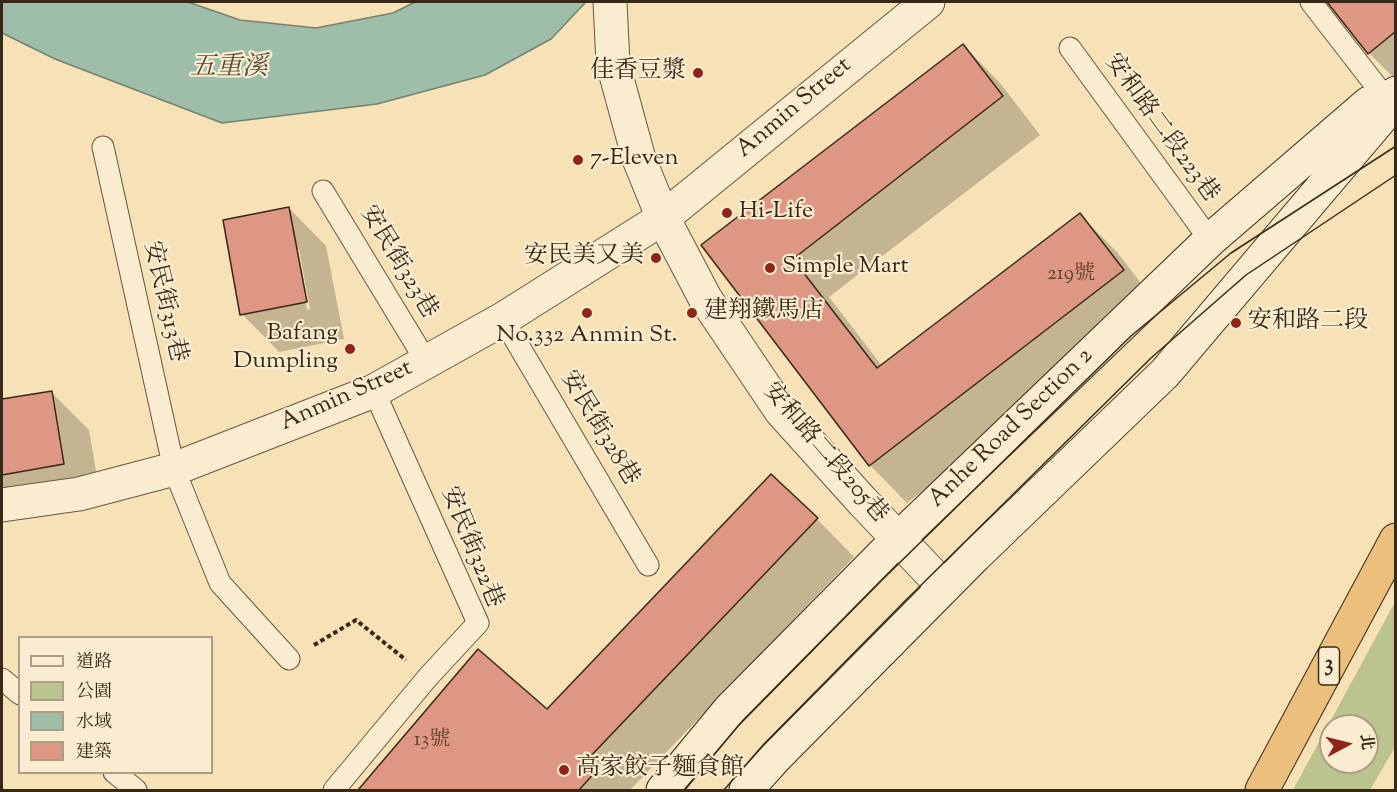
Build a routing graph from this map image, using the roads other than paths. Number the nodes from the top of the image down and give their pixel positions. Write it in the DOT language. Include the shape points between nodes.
graph roads {
  1 [pos="610,2"];
  2 [pos="928,2"];
  3 [pos="1311,2"];
  4 [pos="1070,48"];
  5 [pos="1391,97"];
  6 [pos="103,147"];
  7 [pos="323,191"];
  8 [pos="663,218"];
  9 [pos="1210,240"];
  10 [pos="503,319"];
  11 [pos="426,362"];
  12 [pos="374,391"];
  13 [pos="174,469"];
  14 [pos="2,506"];
  15 [pos="898,539"];
  16 [pos="1395,540"];
  17 [pos="648,565"];
  18 [pos="944,587"];
  19 [pos="289,659"];
  20 [pos="2,680"];
  21 [pos="18,692"];
  22 [pos="116,774"];
  23 [pos="136,790"];
  24 [pos="334,790"];
  25 [pos="663,790"];
  26 [pos="746,790"];
  27 [pos="1262,790"];
  1 -- 8 [label="main road" via="613,64 639,159"];
  2 -- 8 [label="main road, Anmin Street"];
  3 -- 5 [label="lane"];
  4 -- 9 [label="lane, 安和路二段223巷"];
  5 -- 9 [label="main road, Anhe Road Section 2" via="1369,103"];
  5 -- 18 [label="main road" via="1381,118 1165,373"];
  6 -- 13 [label="lane, 安民街313巷"];
  7 -- 11 [label="lane, 安民街323巷"];
  8 -- 10 [label="main road, Anmin Street"];
  8 -- 15 [label="main road, 安和路二段205巷" via="705,298 781,411"];
  9 -- 15 [label="main road, Anhe Road Section 2"];
  10 -- 11 [label="main road, Anmin Street"];
  10 -- 17 [label="lane, 安民街328巷"];
  11 -- 12 [label="main road, Anmin Street"];
  12 -- 13 [label="main road, Anmin Street"];
  12 -- 24 [label="lane, 安民街322巷" via="478,623"];
  13 -- 14 [label="main road, Anmin Street" via="79,494"];
  13 -- 19 [label="lane, 安民街313巷" via="220,583"];
  15 -- 18 [label="main road, 安和路二段205巷"];
  15 -- 25 [label="main road, Anhe Road Section 2" via="730,709"];
  16 -- 27 [label="highway, 3"];
  18 -- 26 [label="main road"];
  20 -- 21 [label="lane"];
  22 -- 23 [label="lane"];
}
